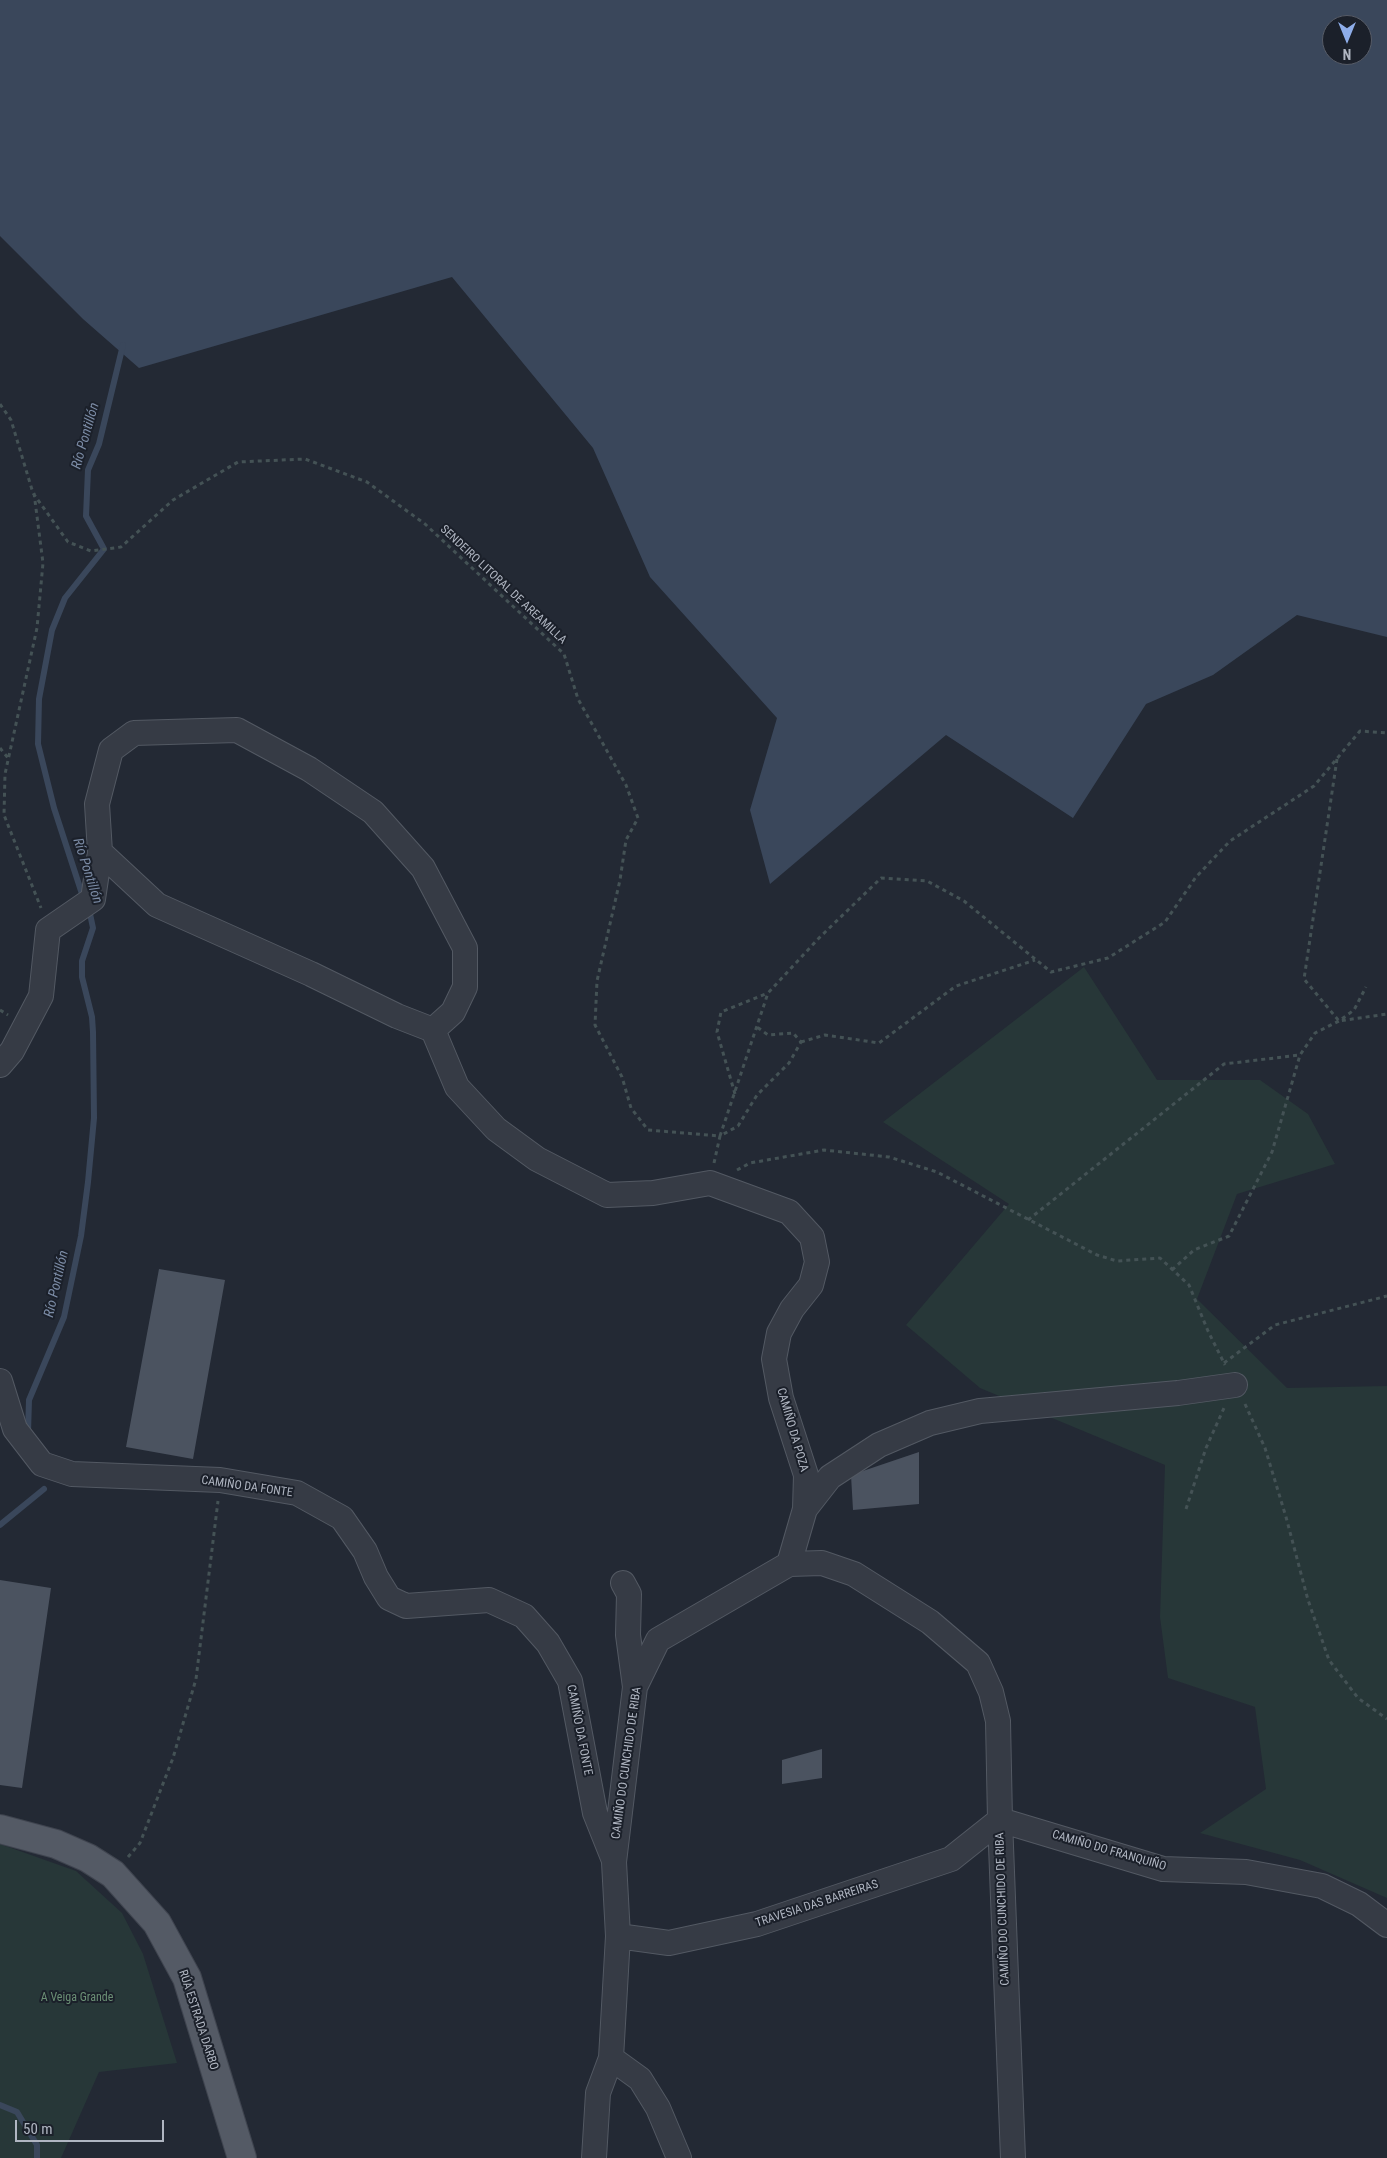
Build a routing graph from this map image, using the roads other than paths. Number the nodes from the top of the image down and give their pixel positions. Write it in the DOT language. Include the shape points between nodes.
graph roads {
  1 [pos="100,852"];
  2 [pos="433,1030"];
  3 [pos="0,1065"];
  4 [pos="0,1381"];
  5 [pos="1235,1385"];
  6 [pos="805,1509"];
  7 [pos="789,1564"];
  8 [pos="623,1582"];
  9 [pos="635,1687"];
  10 [pos="1000,1820"];
  11 [pos="0,1829"];
  12 [pos="614,1862"];
  13 [pos="1387,1925"];
  14 [pos="618,1936"];
  15 [pos="611,2058"];
  16 [pos="242,2158"];
  17 [pos="594,2158"];
  18 [pos="679,2158"];
  19 [pos="1013,2158"];
  1 -- 2 [label="street" via="157,905"];
  1 -- 2 [label="street" via="96,804 111,750 134,732 238,730 309,769 374,812 423,868 465,948 465,987 453,1012"];
  1 -- 3 [label="street" via="84,904 48,930 41,996 12,1051"];
  2 -- 6 [label="street, CAMIÑO DA POZA" via="457,1087 496,1129 537,1159 606,1195 653,1193 710,1183 789,1212 812,1237 818,1262 811,1285 779,1333 774,1359 781,1398 806,1475"];
  4 -- 12 [label="street, CAMIÑO DA FONTE" via="15,1429 42,1464 72,1474 220,1480 297,1493 342,1518 365,1551 388,1598 406,1606 489,1600 524,1616 548,1643 570,1681 595,1813"];
  5 -- 6 [label="street" via="980,1411 930,1423 879,1445 830,1477"];
  6 -- 7 [label="street, CAMIÑO DA POZA"];
  7 -- 9 [label="street, CAMIÑO DO CUNCHIDO DE RIBA" via="658,1640"];
  7 -- 10 [label="street, CAMIÑO DO CUNCHIDO DE RIBA" via="822,1563 854,1574 930,1622 978,1663 991,1692 998,1721"];
  8 -- 9 [label="street" via="629,1594 628,1635"];
  9 -- 12 [label="street, CAMIÑO DO CUNCHIDO DE RIBA"];
  10 -- 13 [label="street, CAMIÑO DO FRANQUIÑO" via="1163,1869 1246,1872 1322,1886 1359,1904"];
  10 -- 14 [label="street, TRAVESIA DAS BARREIRAS" via="952,1859 757,1924 669,1943"];
  10 -- 19 [label="street, CAMIÑO DO CUNCHIDO DE RIBA"];
  11 -- 16 [label="main road, RÚA ESTRADA DARBO" via="56,1844 88,1858 112,1874 157,1923 187,1978"];
  12 -- 14 [label="street, CAMIÑO DO CUNCHIDO DE RIBA"];
  14 -- 15 [label="street, CAMIÑO DO CUNCHIDO DE RIBA"];
  15 -- 17 [label="street, CAMIÑO DO CUNCHIDO DE RIBA" via="598,2093"];
  15 -- 18 [label="street" via="640,2079 658,2108"];
}
